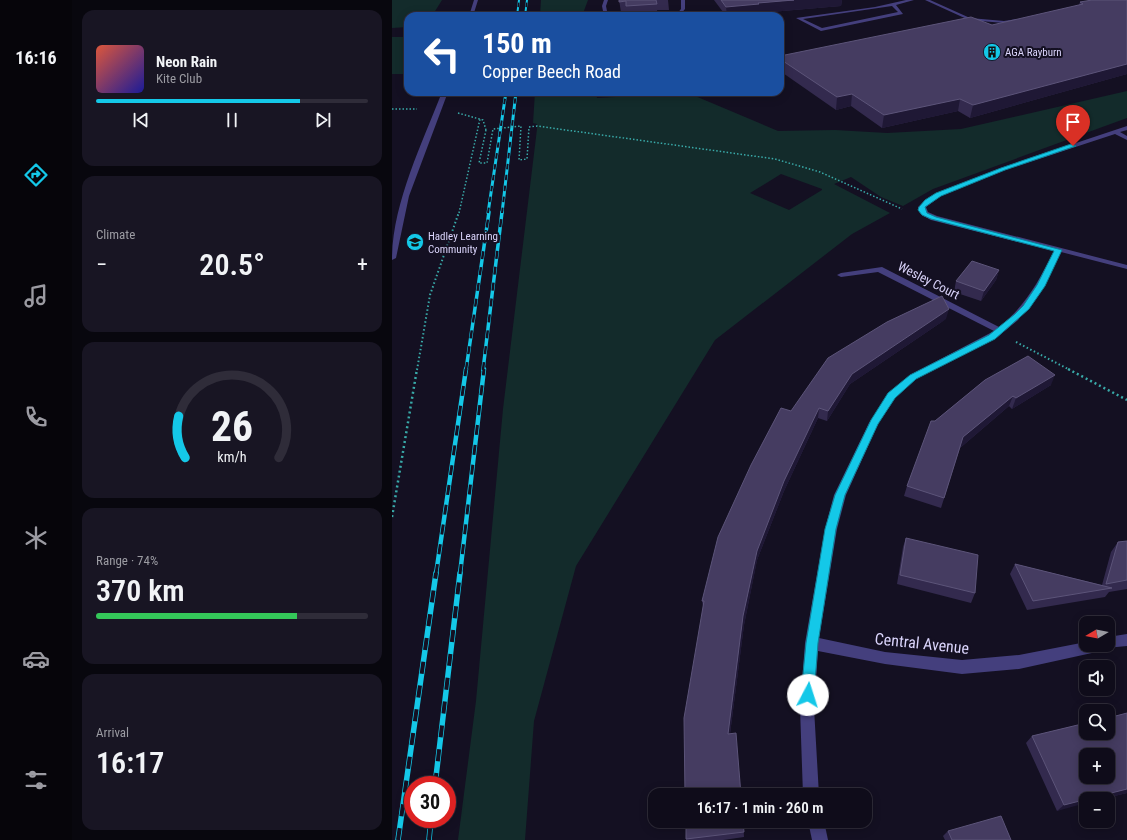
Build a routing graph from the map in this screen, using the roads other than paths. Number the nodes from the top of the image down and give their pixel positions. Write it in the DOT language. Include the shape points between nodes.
graph roads {
  1 [pos="476,0"];
  2 [pos="606,0"];
  3 [pos="683,0"];
  4 [pos="912,0"];
  5 [pos="927,0"];
  6 [pos="894,5"];
  7 [pos="472,12"];
  8 [pos="605,12"];
  9 [pos="681,12"];
  10 [pos="1019,19"];
  11 [pos="444,96"];
  12 [pos="1127,128"];
  13 [pos="1115,132"];
  14 [pos="1127,138"];
  15 [pos="394,239"];
  16 [pos="1058,250"];
  17 [pos="392,258"];
  18 [pos="1127,267"];
  19 [pos="842,275"];
  20 [pos="1000,331"];
  21 [pos="1127,640"];
  22 [pos="812,643"];
  23 [pos="1115,643"];
  24 [pos="1079,649"];
  25 [pos="811,788"];
  26 [pos="817,828"];
  27 [pos="820,840"];
  1 -- 7 [label="street"];
  2 -- 8 [label="street"];
  3 -- 9 [label="street"];
  4 -- 6 [label="street"];
  5 -- 10 [label="street" via="969,19 1004,22"];
  6 -- 6 [label="street" via="875,8 798,18 821,30 901,13"];
  11 -- 15 [label="street" via="406,196"];
  12 -- 13 [label="street"];
  13 -- 14 [label="street"];
  13 -- 16 [label="street" via="1003,169 939,195 922,207 925,214 934,218"];
  15 -- 17 [label="street"];
  16 -- 18 [label="street"];
  16 -- 20 [label="street" via="1041,286 1026,307"];
  19 -- 20 [label="street, Wesley Court" via="879,268"];
  20 -- 22 [label="street" via="913,377 892,396 874,423 840,495 831,529"];
  21 -- 23 [label="street"];
  22 -- 24 [label="street, Central Avenue" via="885,658 962,667 1019,662"];
  22 -- 25 [label="street" via="807,708"];
  26 -- 27 [label="street"];
}
